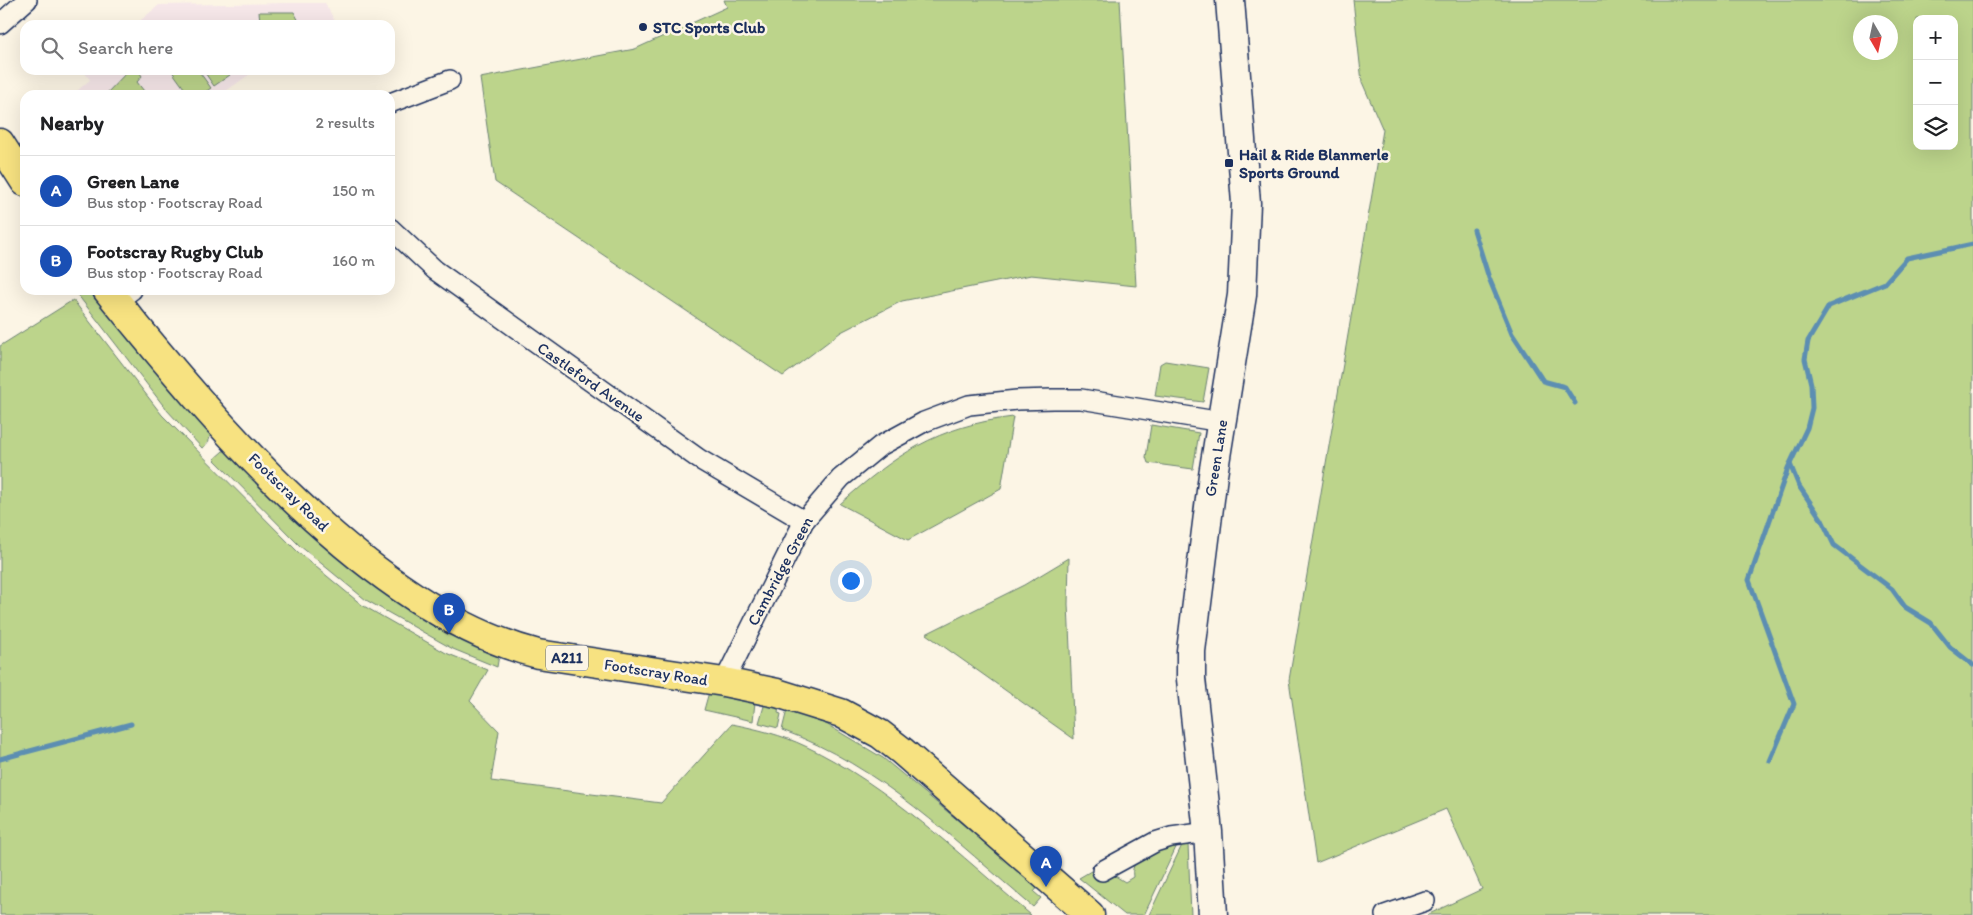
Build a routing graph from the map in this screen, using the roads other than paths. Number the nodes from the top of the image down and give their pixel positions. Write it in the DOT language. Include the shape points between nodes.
graph roads {
  1 [pos="27,0"];
  2 [pos="1230,0"];
  3 [pos="0,24"];
  4 [pos="450,80"];
  5 [pos="395,101"];
  6 [pos="0,143"];
  7 [pos="20,174"];
  8 [pos="395,233"];
  9 [pos="120,295"];
  10 [pos="1222,422"];
  11 [pos="804,521"];
  12 [pos="724,682"];
  13 [pos="1208,832"];
  14 [pos="1102,871"];
  15 [pos="1425,900"];
  16 [pos="1090,915"];
  17 [pos="1212,915"];
  18 [pos="1385,915"];
  1 -- 3 [label="street"];
  2 -- 10 [label="main road, Green Lane" via="1246,203 1242,295"];
  4 -- 5 [label="street"];
  6 -- 7 [label="main road"];
  8 -- 11 [label="street, Castleford Avenue" via="435,270 698,460"];
  9 -- 12 [label="main road, Footscray Road / A211" via="177,375 258,463 356,554 397,585 478,633 514,648"];
  10 -- 11 [label="street, Cambridge Green" via="1081,399 969,405 924,422 880,446 841,478"];
  10 -- 13 [label="main road, Green Lane" via="1191,651 1191,679"];
  11 -- 12 [label="street, Cambridge Green"];
  12 -- 16 [label="main road, Footscray Road / A211" via="813,703 841,713 880,734 912,758"];
  13 -- 14 [label="street" via="1156,842"];
  13 -- 17 [label="main road, Green Lane"];
  15 -- 18 [label="street"];
}
